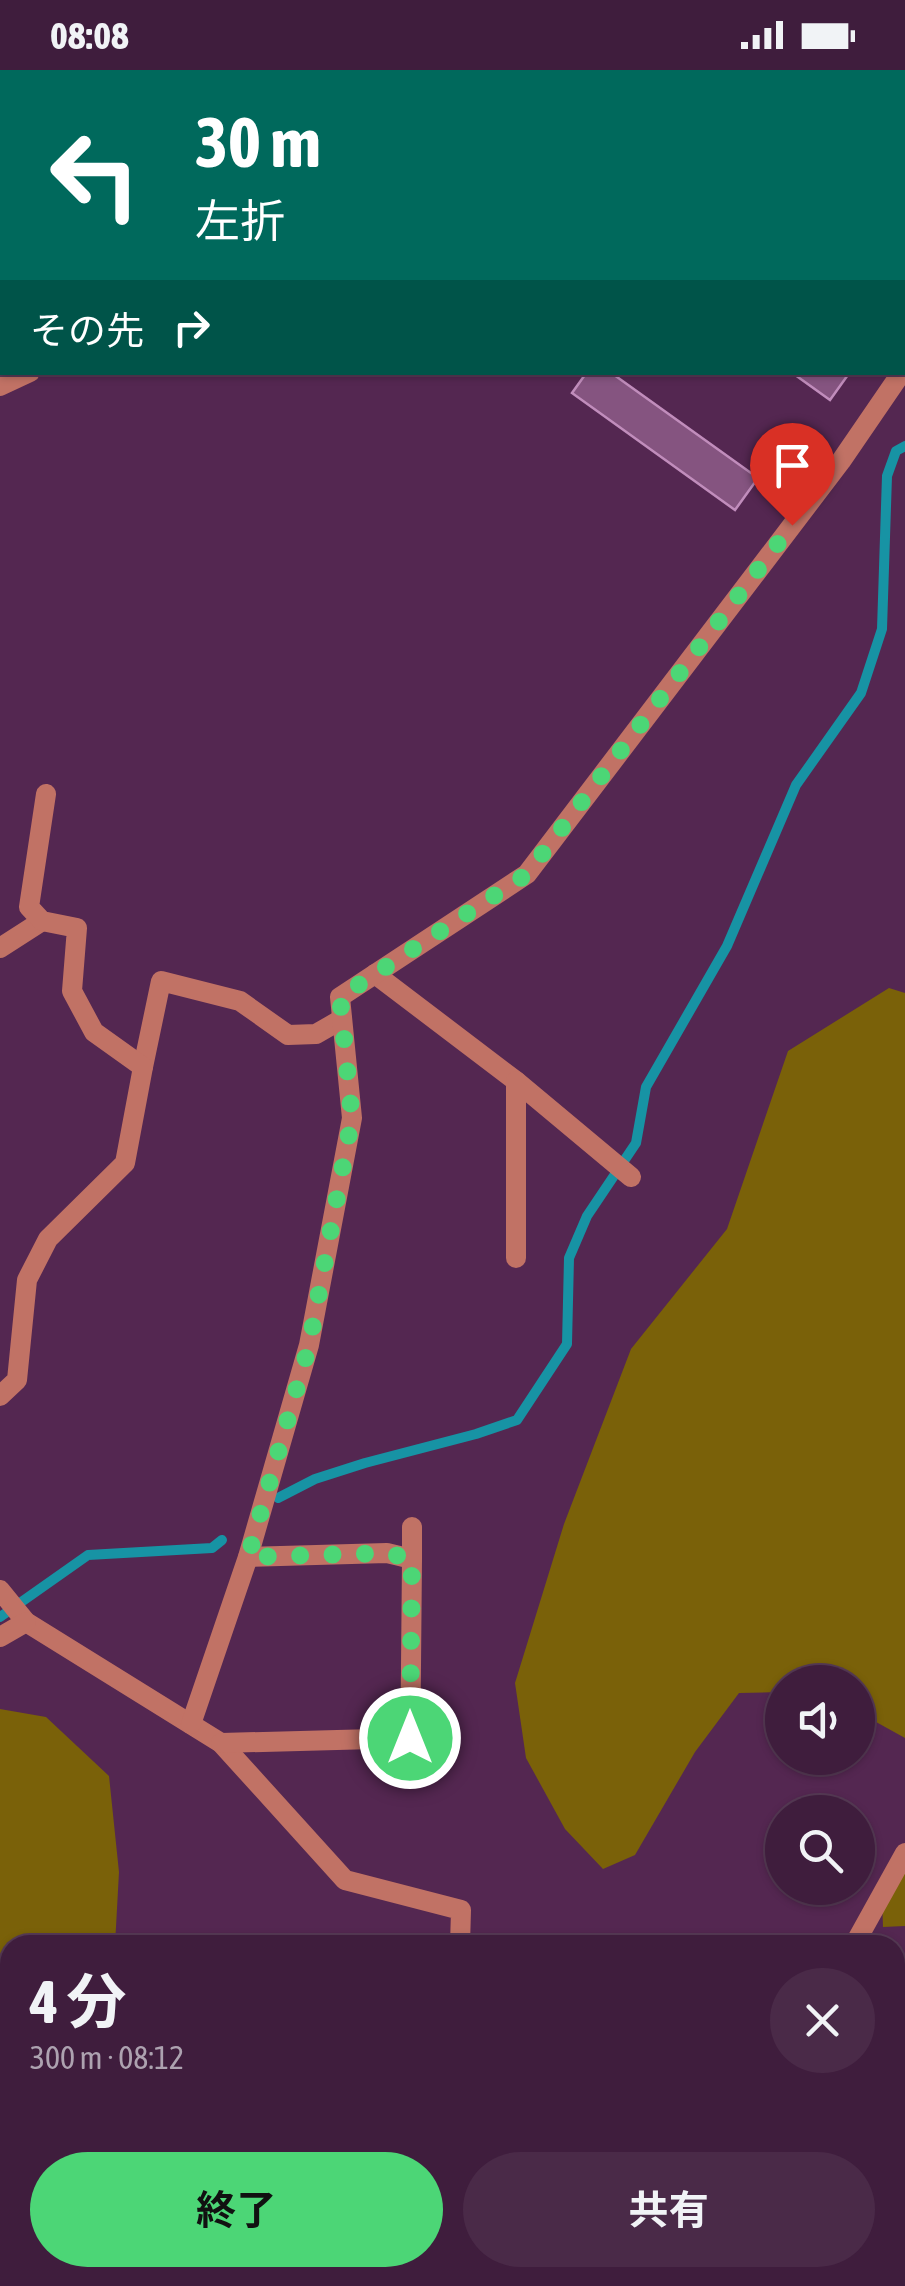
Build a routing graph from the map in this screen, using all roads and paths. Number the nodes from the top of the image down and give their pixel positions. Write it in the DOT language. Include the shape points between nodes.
graph roads {
  1 [pos="24,375"];
  2 [pos="900,375"];
  3 [pos="0,386"];
  4 [pos="46,794"];
  5 [pos="42,921"];
  6 [pos="0,948"];
  7 [pos="375,974"];
  8 [pos="342,1019"];
  9 [pos="143,1067"];
  10 [pos="516,1081"];
  11 [pos="631,1177"];
  12 [pos="516,1258"];
  13 [pos="0,1396"];
  14 [pos="412,1527"];
  15 [pos="248,1557"];
  16 [pos="412,1559"];
  17 [pos="13,1607"];
  18 [pos="0,1636"];
  19 [pos="191,1724"];
  20 [pos="410,1738"];
  21 [pos="221,1743"];
  22 [pos="410,1772"];
  23 [pos="905,1853"];
  24 [pos="460,1935"];
  25 [pos="860,1935"];
  1 -- 3 [label="street"];
  2 -- 7 [label="street" via="527,874"];
  4 -- 5 [label="street" via="29,907"];
  5 -- 6 [label="street"];
  5 -- 9 [label="street" via="76,928 72,990 94,1032"];
  7 -- 8 [label="street" via="340,997"];
  7 -- 10 [label="street"];
  8 -- 9 [label="street" via="316,1034 288,1034 240,1001 161,981"];
  8 -- 15 [label="street" via="352,1118 309,1346"];
  9 -- 13 [label="street" via="125,1163 48,1239 28,1280 18,1380"];
  10 -- 11 [label="street"];
  10 -- 12 [label="street"];
  14 -- 16 [label="street"];
  15 -- 16 [label="street" via="387,1553"];
  15 -- 19 [label="street"];
  16 -- 20 [label="street"];
  17 -- 18 [label="street"];
  17 -- 19 [label="street"];
  19 -- 21 [label="street"];
  20 -- 21 [label="street"];
  20 -- 22 [label="street"];
  21 -- 24 [label="street" via="345,1880 461,1910"];
  23 -- 25 [label="street"];
}
